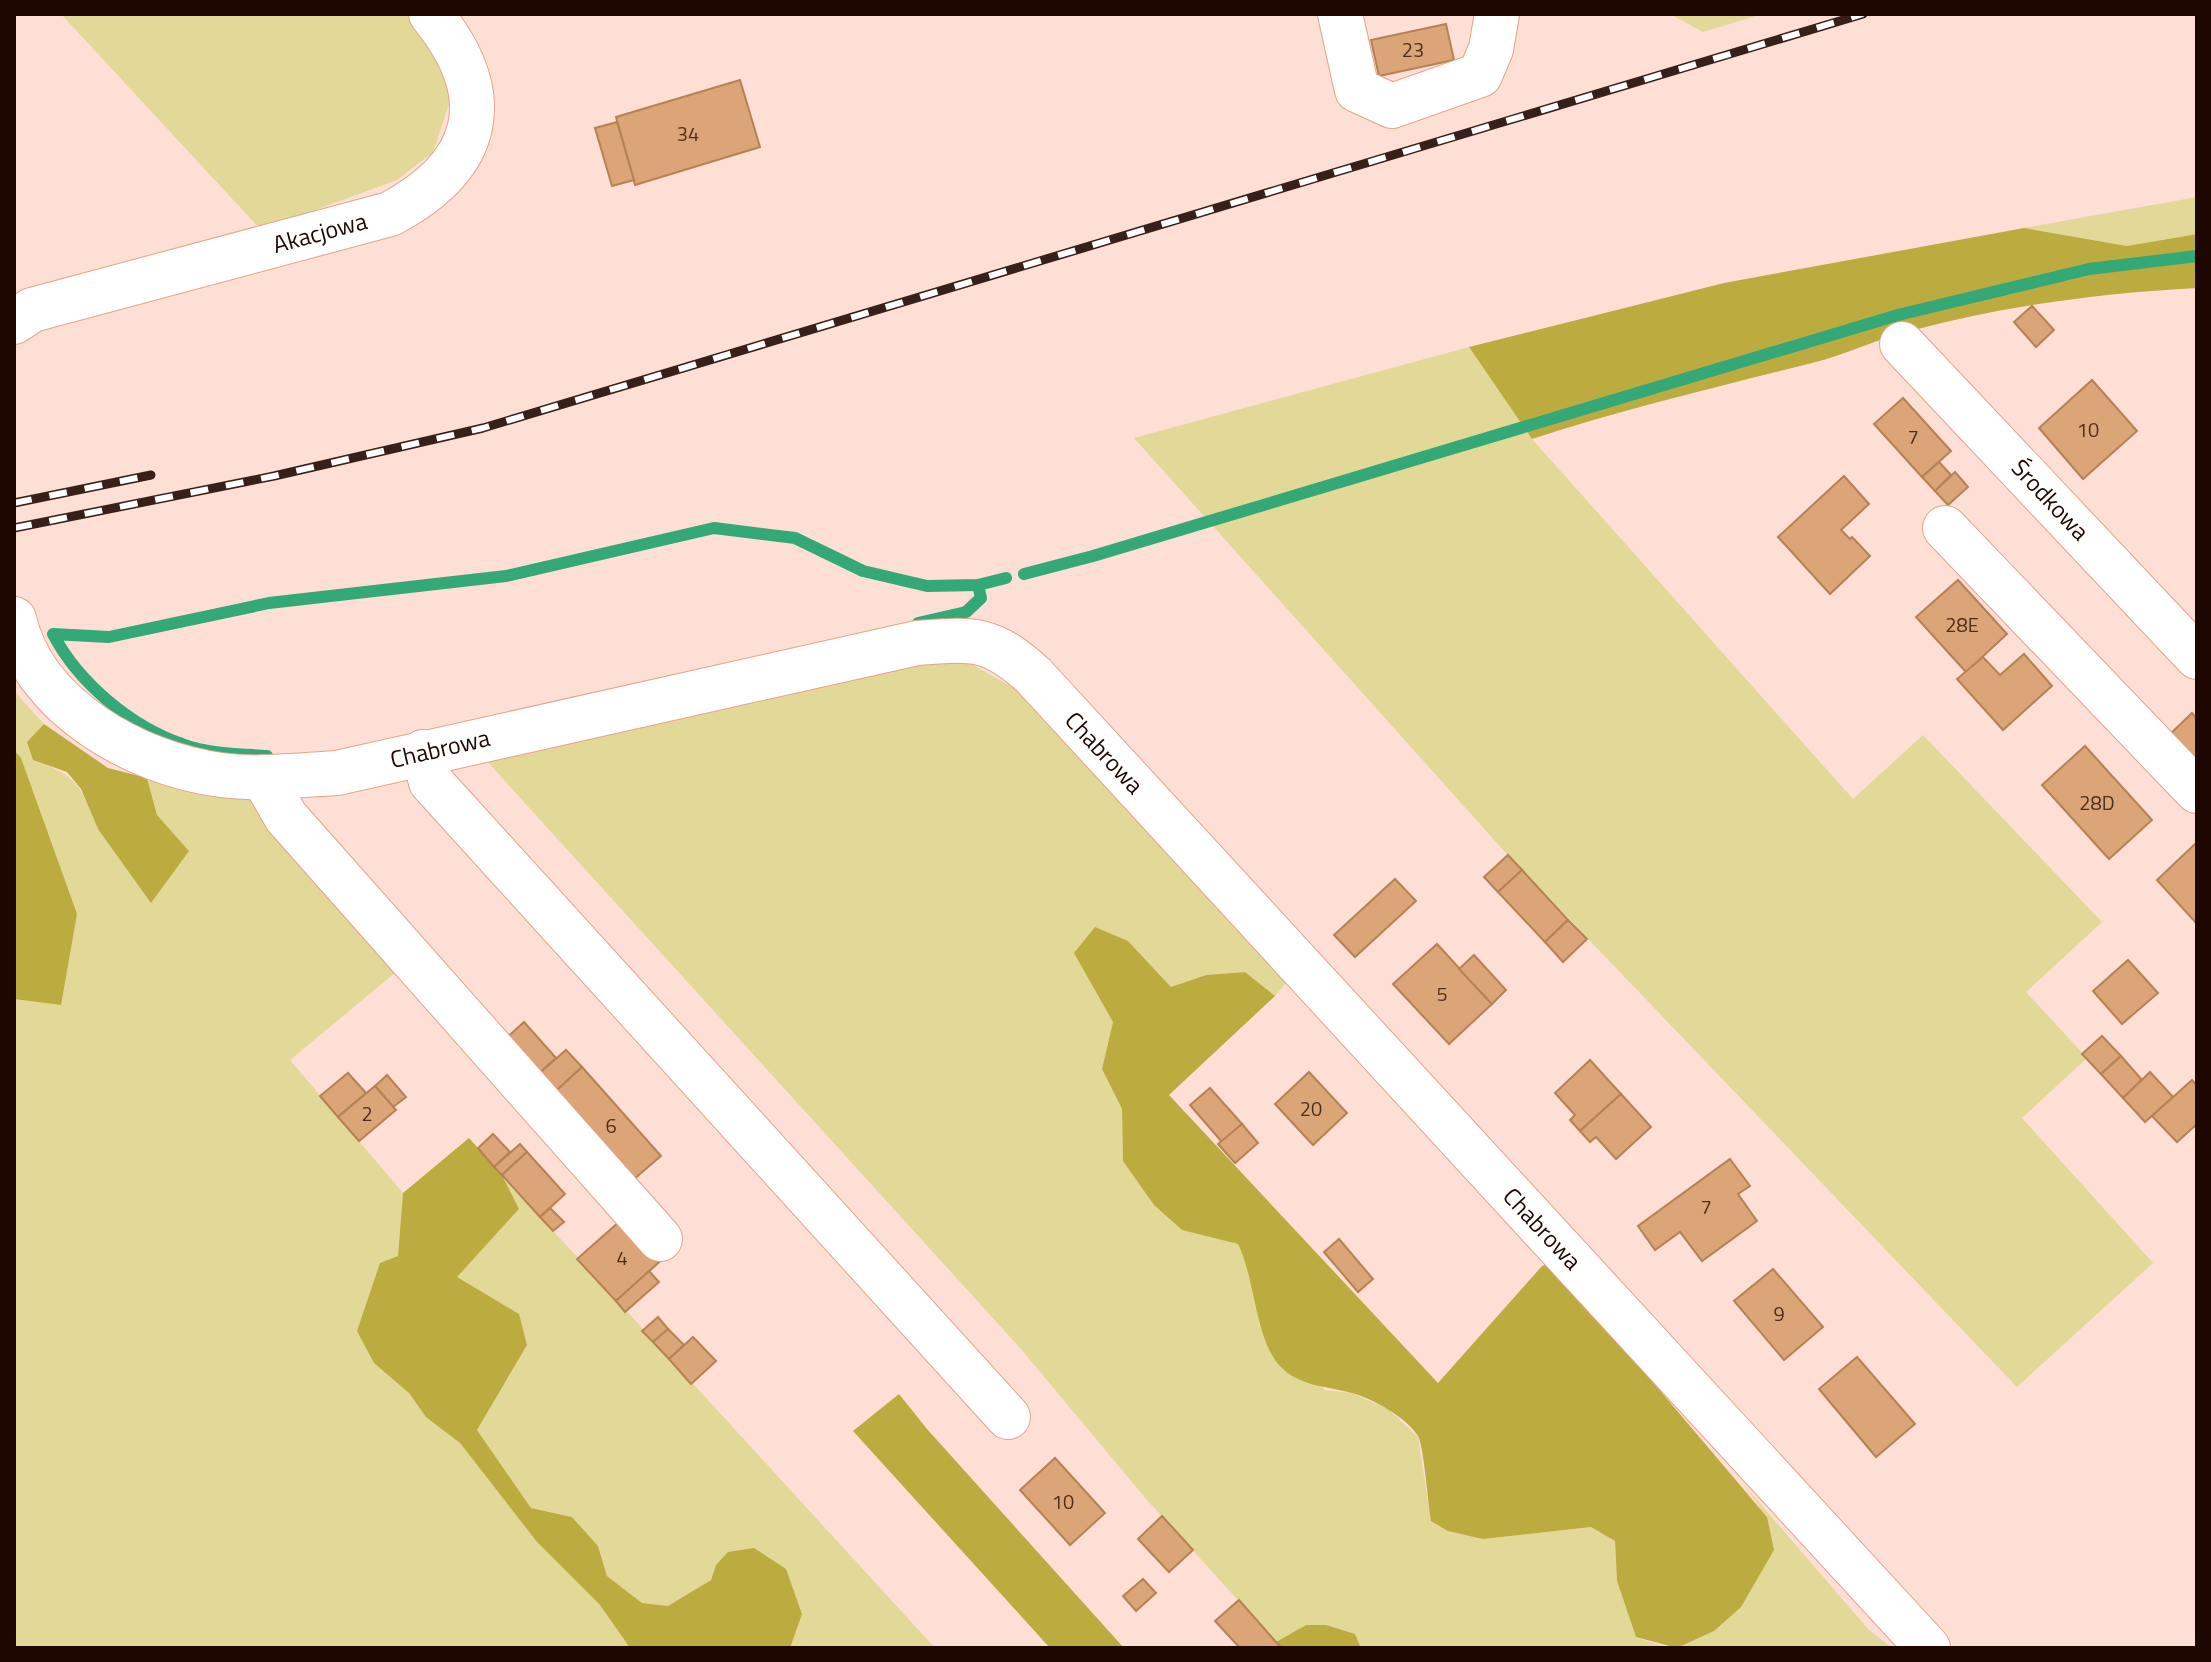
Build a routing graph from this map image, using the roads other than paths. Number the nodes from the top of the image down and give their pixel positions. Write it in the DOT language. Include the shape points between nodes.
graph roads {
  1 [pos="431,14"];
  2 [pos="1340,14"];
  3 [pos="1497,14"];
  4 [pos="14,322"];
  5 [pos="1902,344"];
  6 [pos="1945,528"];
  7 [pos="14,619"];
  8 [pos="2197,657"];
  9 [pos="423,752"];
  10 [pos="263,777"];
  11 [pos="2197,791"];
  12 [pos="660,1239"];
  13 [pos="1008,1417"];
  14 [pos="1928,1648"];
  1 -- 4 [label="street, Akacjowa" via="463,64 473,110 467,139 453,166 423,196 390,214 32,310"];
  2 -- 3 [label="street" via="1357,90 1392,106 1480,75"];
  5 -- 8 [label="street, Środkowa"];
  6 -- 11 [label="street"];
  7 -- 10 [label="street, Chabrowa" via="34,672 68,705 126,745 195,769"];
  9 -- 10 [label="street, Chabrowa" via="337,773"];
  9 -- 13 [label="street" via="431,782"];
  9 -- 14 [label="street, Chabrowa" via="917,643 966,640 1001,648 1033,675"];
  10 -- 12 [label="street" via="286,817"];
}
